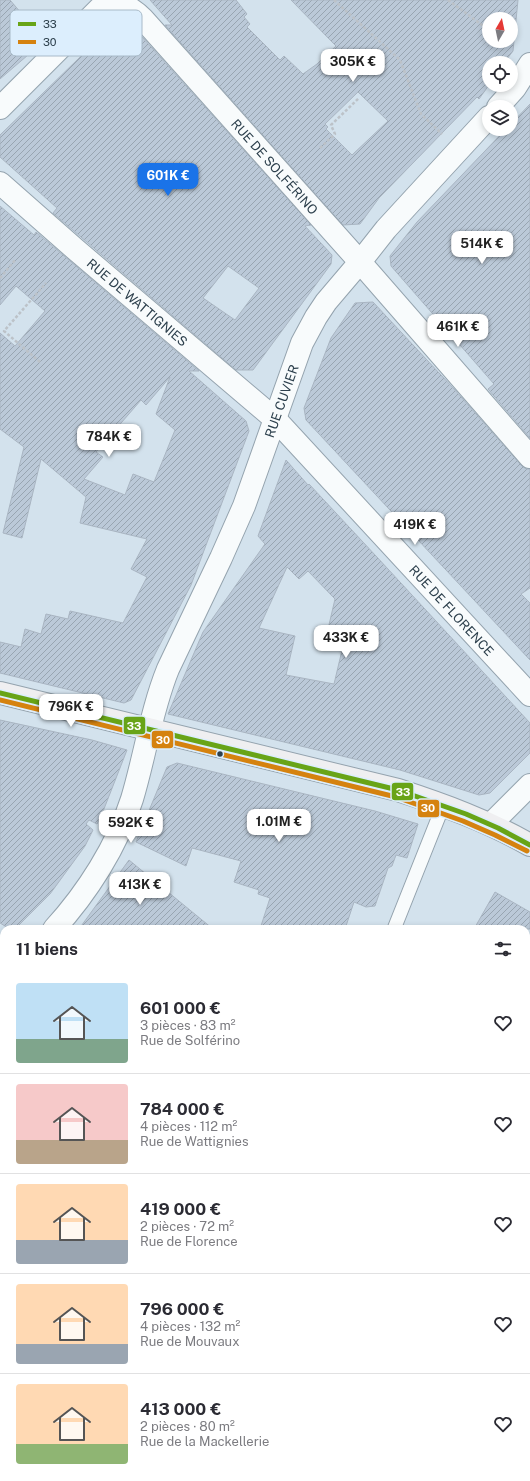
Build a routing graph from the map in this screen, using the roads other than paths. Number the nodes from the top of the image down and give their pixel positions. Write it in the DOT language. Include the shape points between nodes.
graph roads {
  1 [pos="98,10"];
  2 [pos="132,10"];
  3 [pos="142,18"];
  4 [pos="52,56"];
  5 [pos="529,68"];
  6 [pos="504,100"];
  7 [pos="0,108"];
  8 [pos="482,124"];
  9 [pos="0,183"];
  10 [pos="360,262"];
  11 [pos="276,420"];
  12 [pos="530,457"];
  13 [pos="0,693"];
  14 [pos="530,695"];
  15 [pos="150,730"];
  16 [pos="530,785"];
  17 [pos="443,806"];
  18 [pos="491,824"];
  19 [pos="530,845"];
  20 [pos="57,925"];
  21 [pos="396,925"];
  1 -- 2 [label="street, RUE DE SOLFÉRINO" via="119,4"];
  3 -- 10 [label="street, RUE DE SOLFÉRINO"];
  4 -- 7 [label="street, RUE DE SOLFÉRINO"];
  5 -- 6 [label="street"];
  8 -- 10 [label="street, RUE CUVIER" via="400,212"];
  9 -- 11 [label="street, RUE DE WATTIGNIES"];
  10 -- 11 [label="street, RUE CUVIER" via="326,302 308,330"];
  10 -- 12 [label="street, RUE DE SOLFÉRINO"];
  11 -- 14 [label="street, RUE DE FLORENCE"];
  11 -- 15 [label="street, RUE CUVIER" via="244,506 168,669"];
  13 -- 15 [label="main road"];
  15 -- 17 [label="main road" via="398,790"];
  15 -- 20 [label="street, RUE CUVIER" via="131,800 118,832 85,890"];
  16 -- 18 [label="street"];
  17 -- 18 [label="main road"];
  17 -- 21 [label="lane"];
  18 -- 19 [label="main road"];
}
